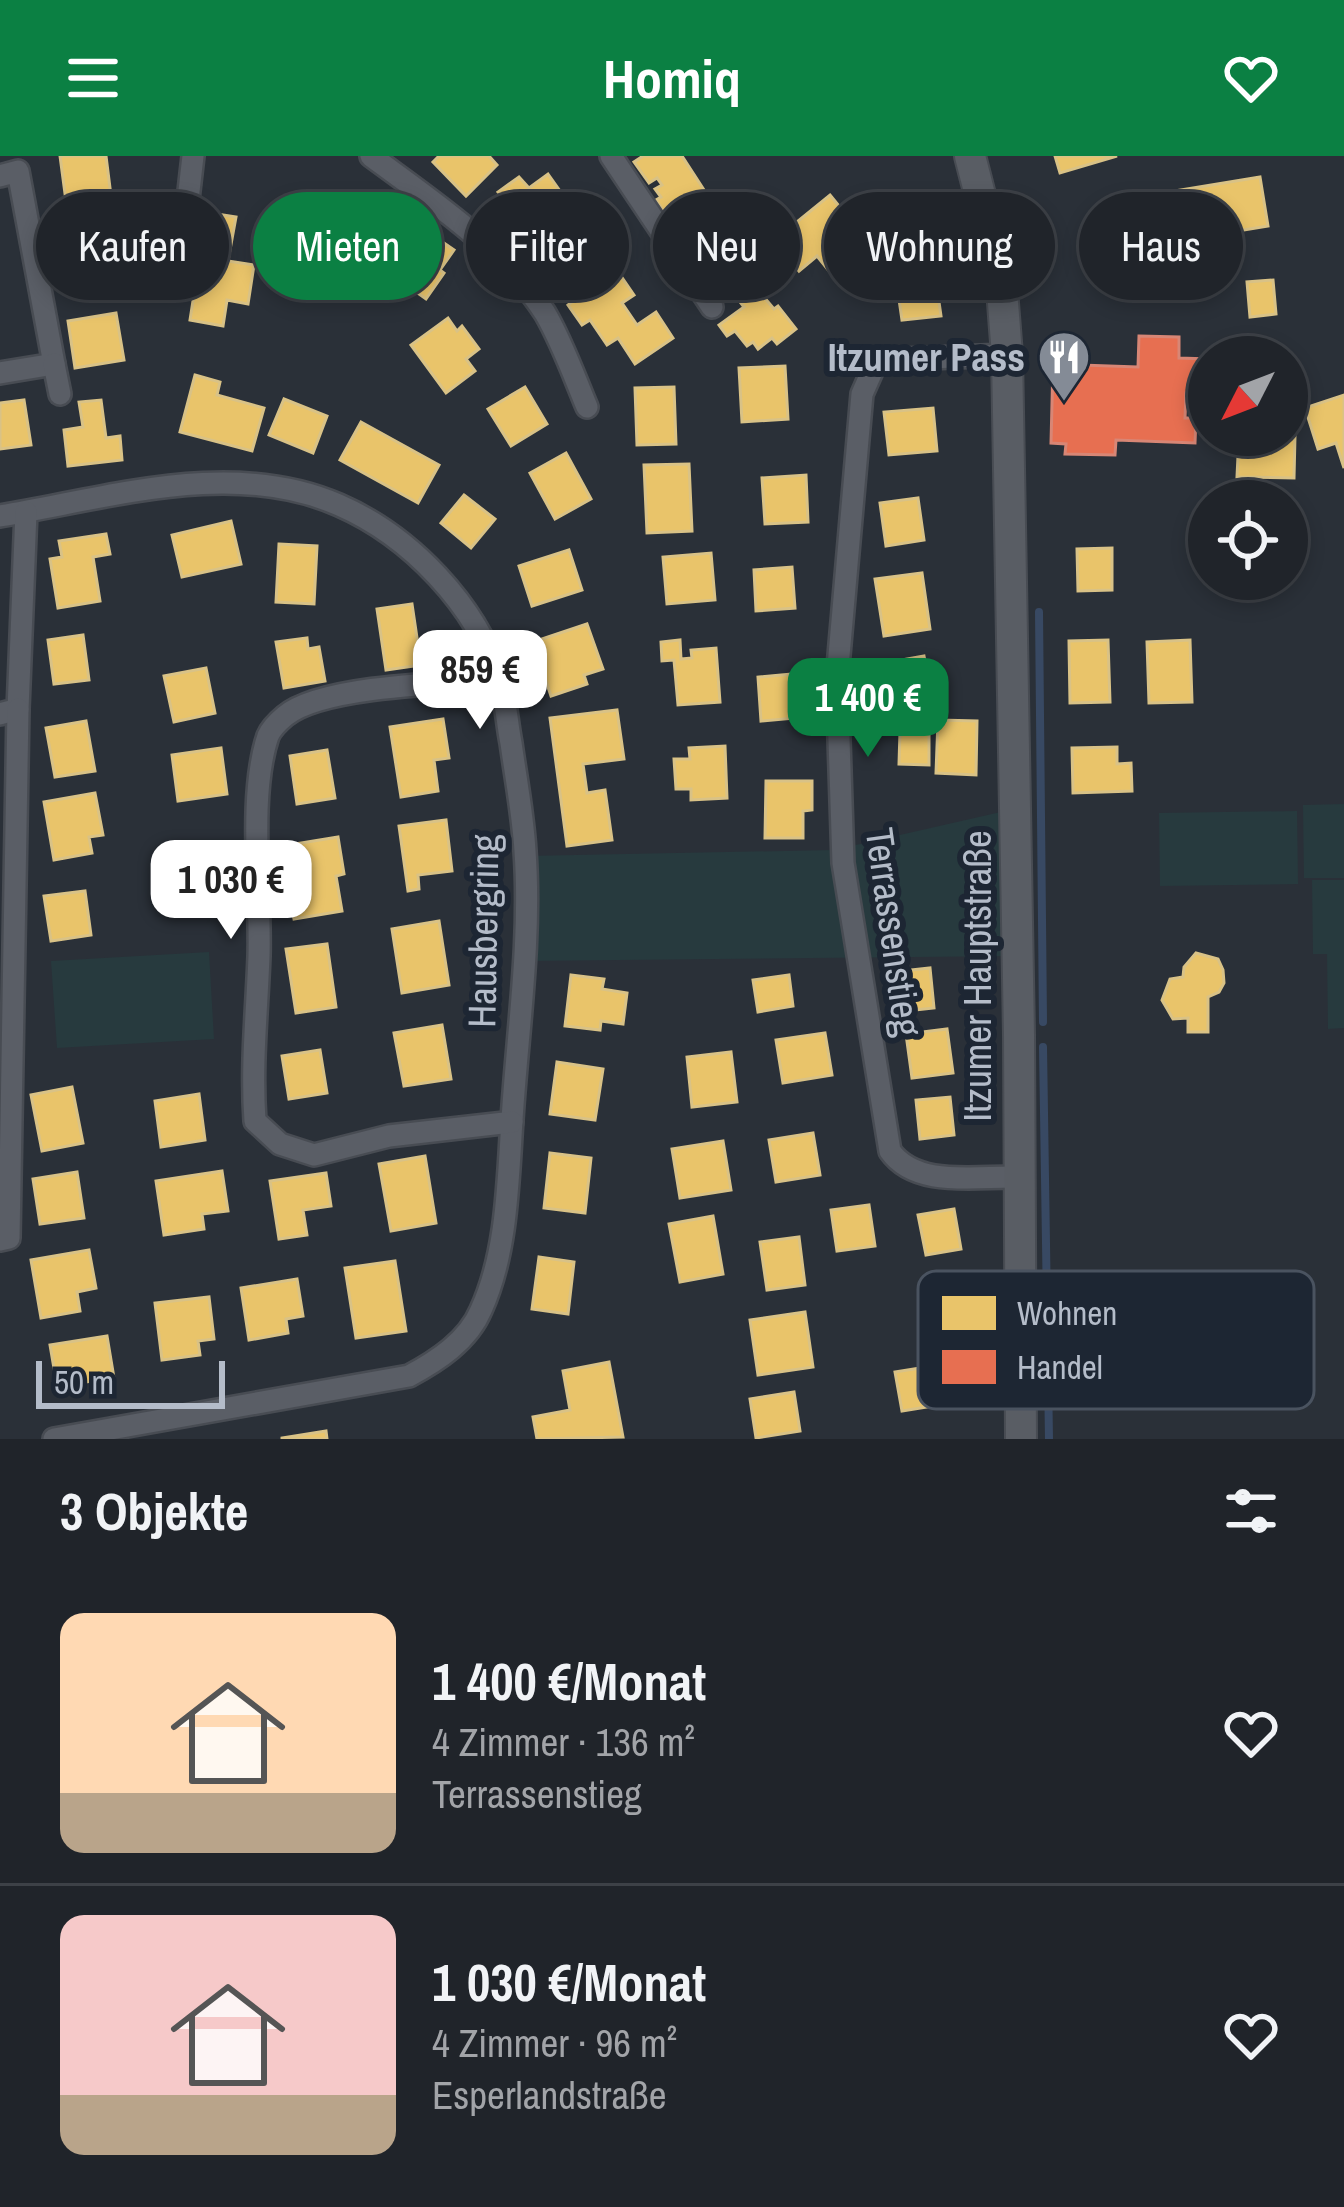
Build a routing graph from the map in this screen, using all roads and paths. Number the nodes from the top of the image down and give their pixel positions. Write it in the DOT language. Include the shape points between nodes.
graph roads {
  1 [pos="193,156"];
  2 [pos="371,156"];
  3 [pos="611,156"];
  4 [pos="970,156"];
  5 [pos="0,176"];
  6 [pos="189,192"];
  7 [pos="712,307"];
  8 [pos="1006,356"];
  9 [pos="54,364"];
  10 [pos="0,373"];
  11 [pos="60,394"];
  12 [pos="587,407"];
  13 [pos="26,512"];
  14 [pos="0,516"];
  15 [pos="500,680"];
  16 [pos="9,711"];
  17 [pos="512,1122"];
  18 [pos="1017,1177"];
  19 [pos="0,1240"];
  20 [pos="1018,1271"];
  21 [pos="1021,1409"];
  22 [pos="54,1439"];
  23 [pos="1021,1439"];
  1 -- 6 [label="street"];
  2 -- 12 [label="street" via="518,277 546,315"];
  3 -- 7 [label="street"];
  4 -- 8 [label="main road, Itzumer Hauptstraße" via="1001,278"];
  5 -- 9 [label="street" via="18,171"];
  8 -- 18 [label="main road, Itzumer Hauptstraße"];
  8 -- 18 [label="street, Terrassenstieg" via="877,360 862,394 837,678 843,863 890,1151 922,1175"];
  9 -- 10 [label="street"];
  9 -- 11 [label="street"];
  13 -- 14 [label="street, Hausbergring"];
  13 -- 15 [label="street, Hausbergring" via="208,483 262,483 338,504 390,534 441,579"];
  13 -- 16 [label="street"];
  15 -- 17 [label="street, Hausbergring" via="526,856"];
  15 -- 17 [label="street" via="335,697 289,712 269,733 259,792 253,1081 255,1120 280,1144 314,1155 389,1136"];
  16 -- 19 [label="street" via="9,1238"];
  17 -- 22 [label="street, Hausbergring" via="491,1284 479,1316 440,1360 409,1376"];
  18 -- 20 [label="main road, Itzumer Hauptstraße"];
  21 -- 23 [label="main road, Itzumer Hauptstraße"];
}
